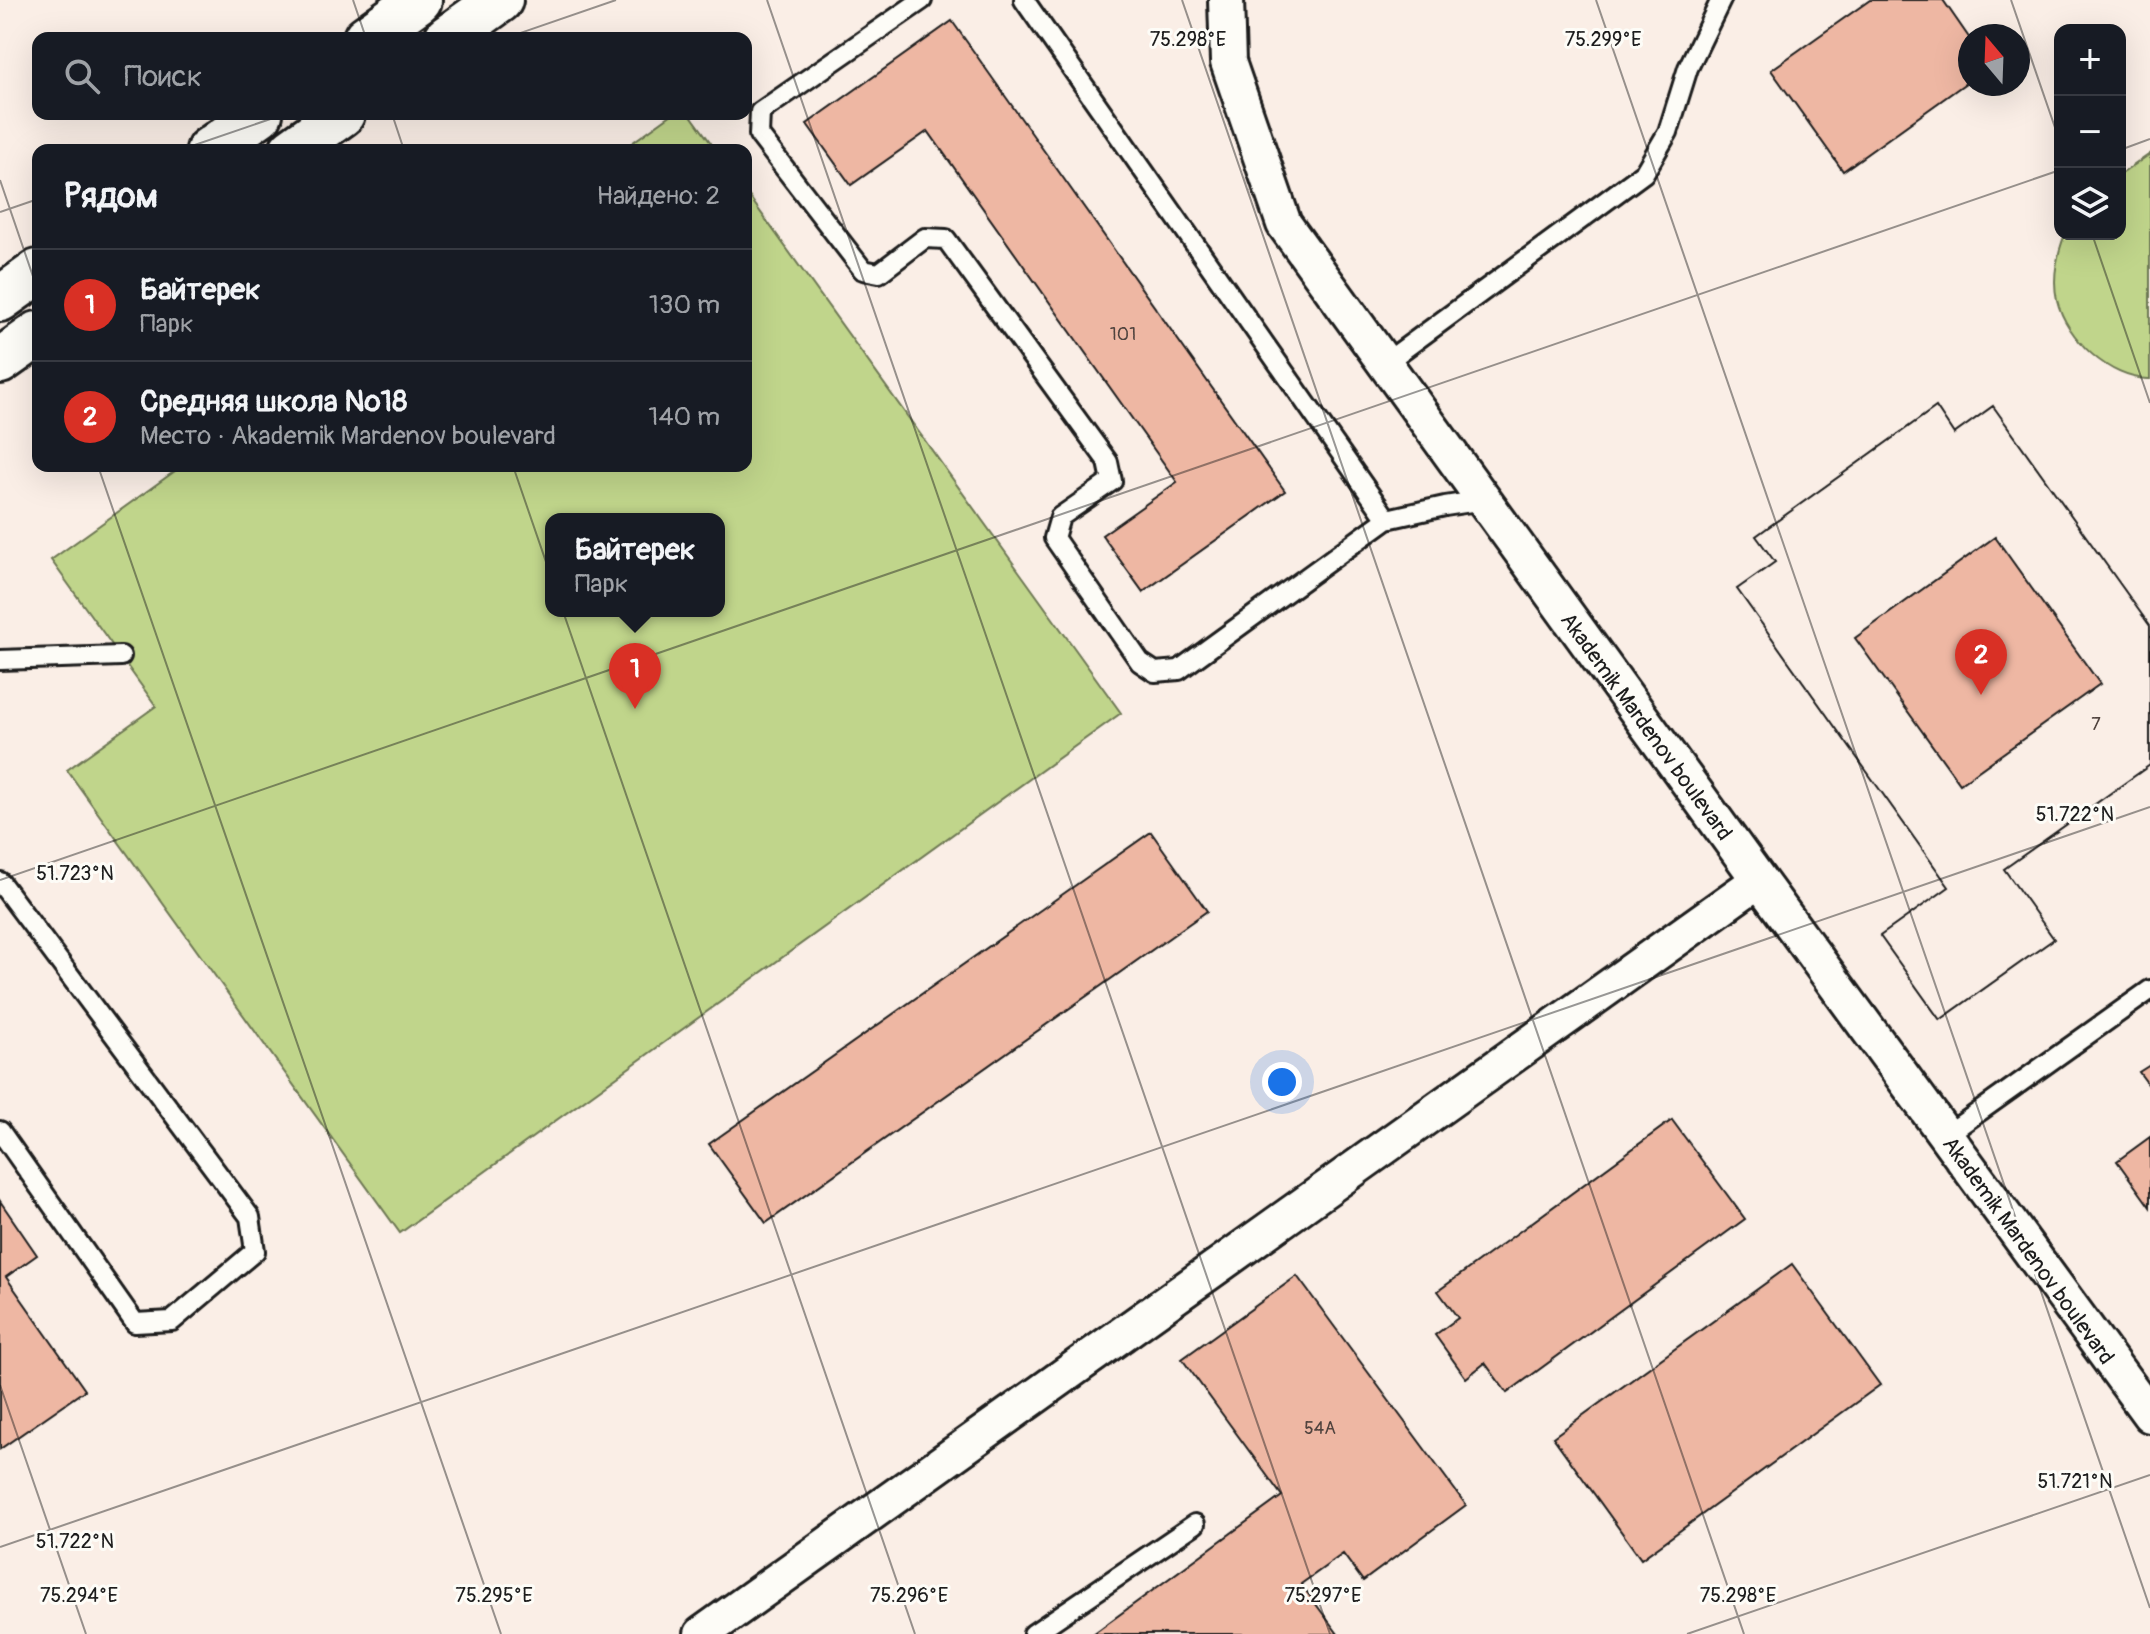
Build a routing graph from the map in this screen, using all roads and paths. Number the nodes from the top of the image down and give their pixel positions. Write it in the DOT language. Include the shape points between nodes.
graph roads {
  1 [pos="419,0"];
  2 [pos="500,0"];
  3 [pos="922,0"];
  4 [pos="1024,0"];
  5 [pos="1226,0"];
  6 [pos="1721,0"];
  7 [pos="374,32"];
  8 [pos="455,32"];
  9 [pos="252,120"];
  10 [pos="334,120"];
  11 [pos="218,144"];
  12 [pos="300,144"];
  13 [pos="32,276"];
  14 [pos="0,299"];
  15 [pos="32,338"];
  16 [pos="0,361"];
  17 [pos="1385,363"];
  18 [pos="1484,500"];
  19 [pos="1387,519"];
  20 [pos="121,656"];
  21 [pos="0,660"];
  22 [pos="1759,880"];
  23 [pos="0,882"];
  24 [pos="2150,990"];
  25 [pos="0,1131"];
  26 [pos="1945,1136"];
  27 [pos="2150,1415"];
  28 [pos="1195,1524"];
  29 [pos="702,1634"];
  30 [pos="1033,1634"];
  1 -- 7 [label="main road"];
  2 -- 8 [label="main road"];
  3 -- 19 [label="lane" via="760,112 759,135 863,270 879,273 925,238 946,239 1108,462 1112,481 1060,517 1054,538 1140,662 1155,672 1179,670"];
  4 -- 19 [label="lane"];
  5 -- 17 [label="street, Akademik Mardenov boulevard" via="1228,62 1284,224"];
  6 -- 17 [label="lane" via="1688,68 1668,132 1644,173"];
  9 -- 11 [label="main road"];
  10 -- 12 [label="main road"];
  13 -- 14 [label="main road"];
  15 -- 16 [label="main road"];
  17 -- 18 [label="street, Akademik Mardenov boulevard"];
  18 -- 19 [label="lane"];
  18 -- 22 [label="street, Akademik Mardenov boulevard"];
  20 -- 21 [label="lane"];
  22 -- 26 [label="street, Akademik Mardenov boulevard"];
  22 -- 29 [label="street"];
  23 -- 25 [label="lane" via="250,1217 255,1251 172,1321 135,1323"];
  24 -- 26 [label="lane"];
  26 -- 27 [label="street, Akademik Mardenov boulevard"];
  28 -- 30 [label="lane"];
}
